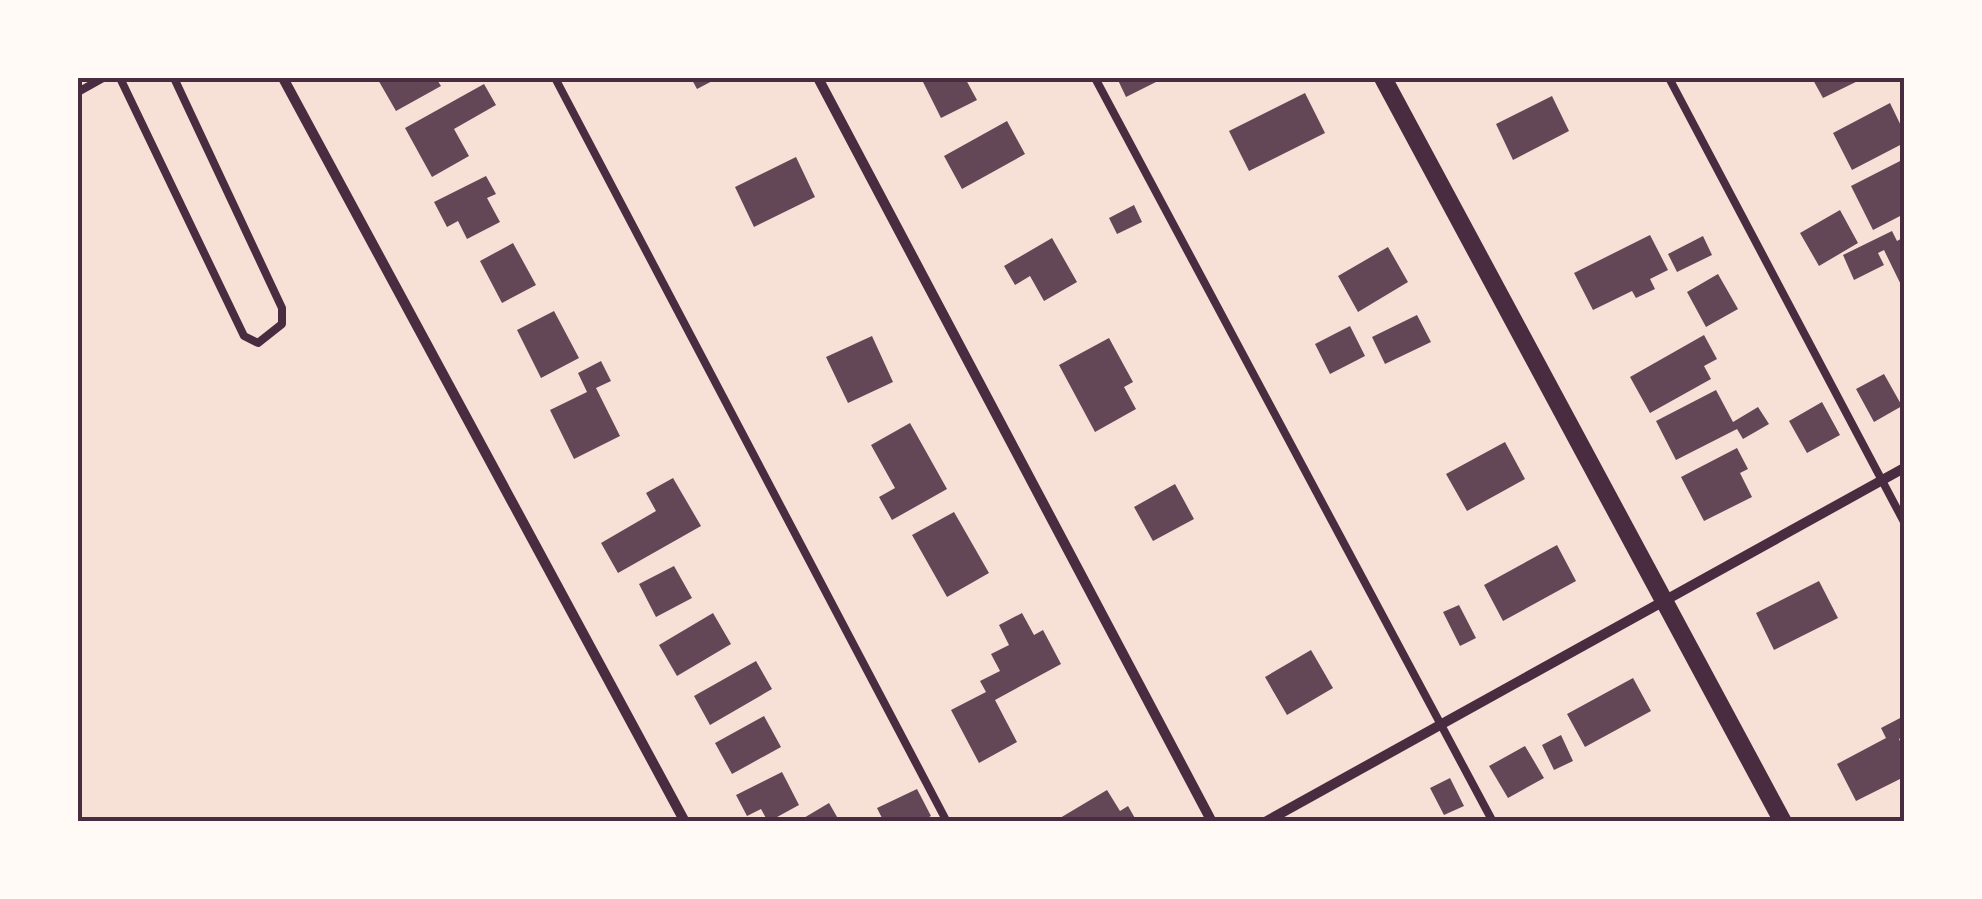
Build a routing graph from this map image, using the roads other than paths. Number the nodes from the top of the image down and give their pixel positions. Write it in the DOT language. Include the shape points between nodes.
graph roads {
  1 [pos="102,78"];
  2 [pos="120,78"];
  3 [pos="174,78"];
  4 [pos="283,78"];
  5 [pos="555,78"];
  6 [pos="818,78"];
  7 [pos="1095,78"];
  8 [pos="1384,78"];
  9 [pos="1669,78"];
  10 [pos="78,92"];
  11 [pos="1904,468"];
  12 [pos="1883,480"];
  13 [pos="1904,522"];
  14 [pos="1663,600"];
  15 [pos="1441,724"];
  16 [pos="685,822"];
  17 [pos="947,822"];
  18 [pos="1212,822"];
  19 [pos="1265,822"];
  20 [pos="1493,822"];
  21 [pos="1783,822"];
  1 -- 10 [label="lane"];
  2 -- 3 [label="lane" via="244,336 258,343 282,324 282,308"];
  4 -- 16 [label="street"];
  5 -- 17 [label="lane"];
  6 -- 18 [label="street"];
  7 -- 15 [label="lane"];
  8 -- 14 [label="street"];
  9 -- 12 [label="lane"];
  11 -- 12 [label="street"];
  12 -- 13 [label="lane"];
  12 -- 14 [label="street"];
  14 -- 15 [label="street"];
  14 -- 21 [label="street"];
  15 -- 19 [label="street"];
  15 -- 20 [label="lane"];
}
